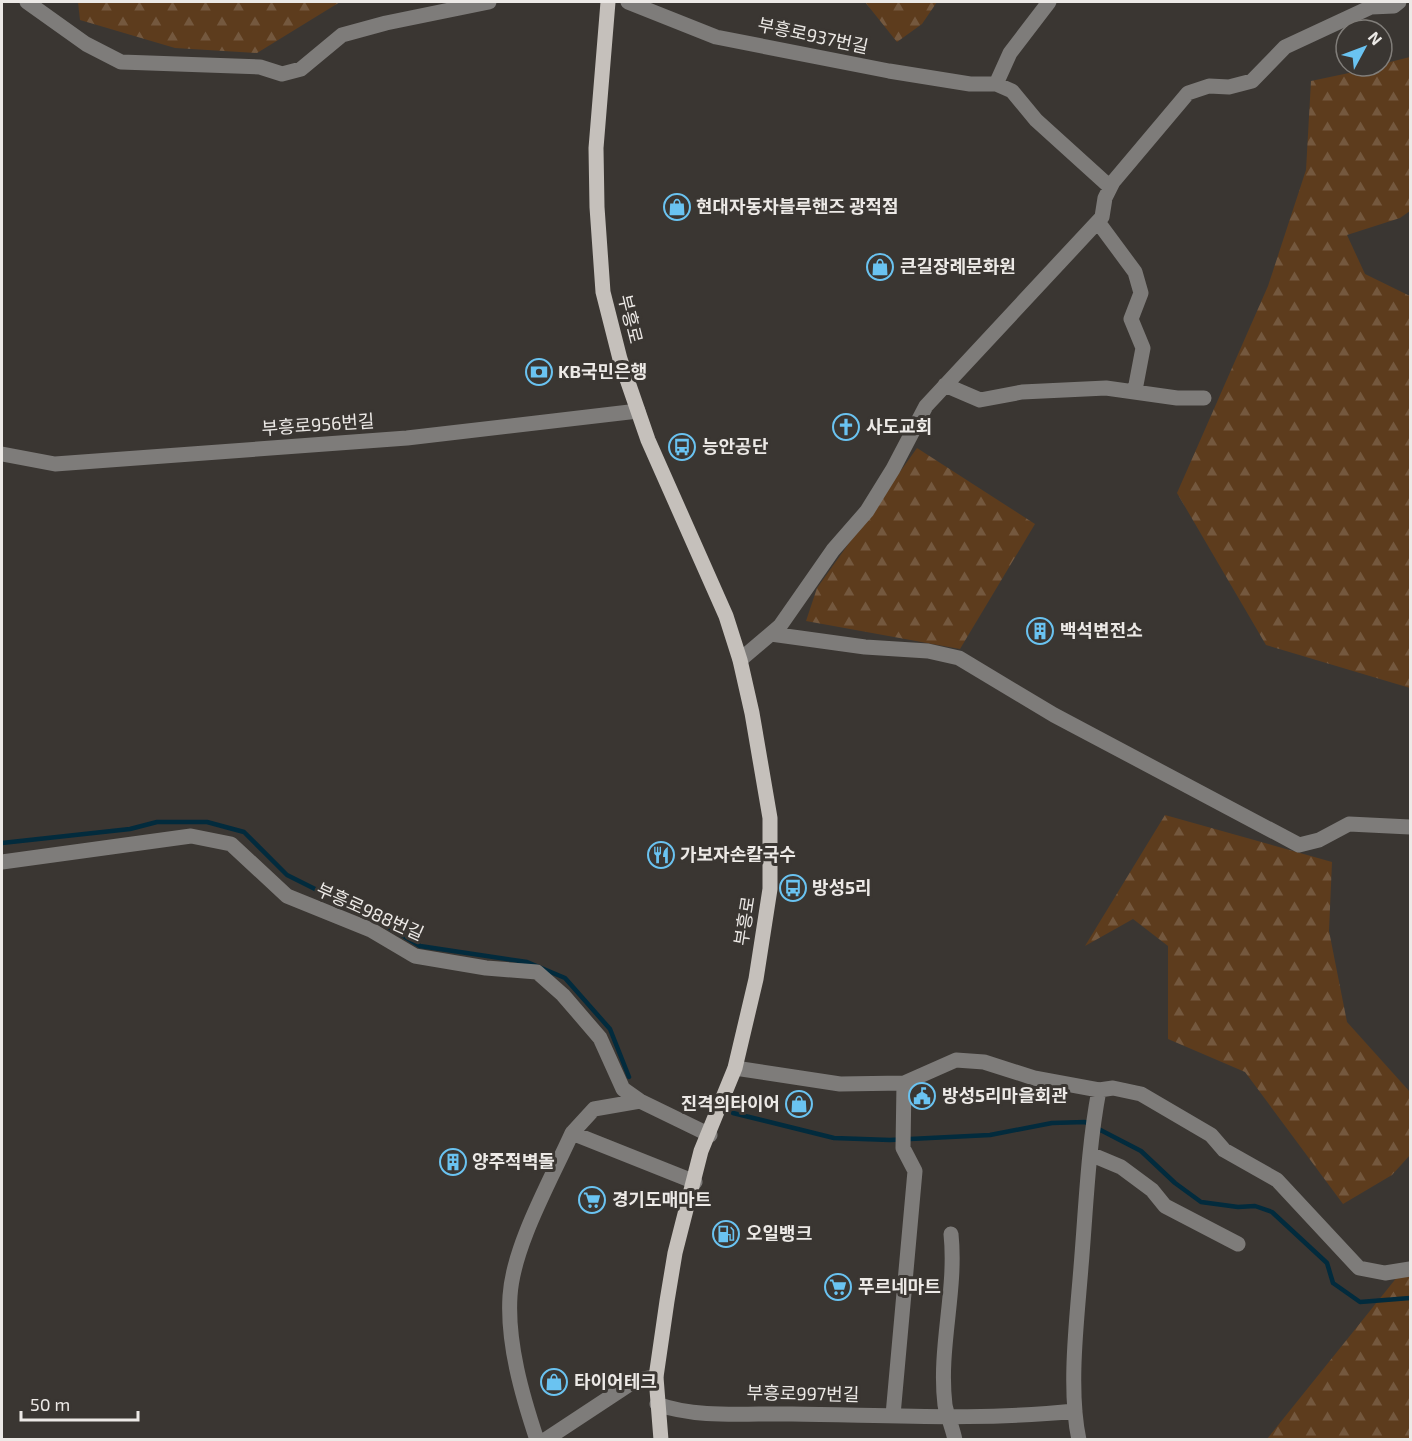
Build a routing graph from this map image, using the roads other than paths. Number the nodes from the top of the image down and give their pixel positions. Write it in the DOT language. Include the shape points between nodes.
graph roads {
  1 [pos="27,2"];
  2 [pos="489,2"];
  3 [pos="608,2"];
  4 [pos="628,2"];
  5 [pos="1049,2"];
  6 [pos="1399,2"];
  7 [pos="996,84"];
  8 [pos="1110,187"];
  9 [pos="1098,222"];
  10 [pos="945,385"];
  11 [pos="1135,390"];
  12 [pos="1204,398"];
  13 [pos="638,411"];
  14 [pos="2,453"];
  15 [pos="771,634"];
  16 [pos="740,660"];
  17 [pos="1410,827"];
  18 [pos="2,862"];
  19 [pos="735,1068"];
  20 [pos="904,1083"];
  21 [pos="1099,1090"];
  22 [pos="640,1101"];
  23 [pos="572,1133"];
  24 [pos="710,1135"];
  25 [pos="1090,1154"];
  26 [pos="695,1182"];
  27 [pos="951,1234"];
  28 [pos="1238,1244"];
  29 [pos="1410,1269"];
  30 [pos="656,1377"];
  31 [pos="657,1404"];
  32 [pos="1075,1411"];
  33 [pos="893,1415"];
  34 [pos="950,1415"];
  35 [pos="537,1440"];
  36 [pos="545,1440"];
  37 [pos="661,1440"];
  38 [pos="955,1440"];
  39 [pos="1079,1440"];
  1 -- 2 [label="street" via="86,44 121,62 260,67 282,74 301,69 342,35"];
  3 -- 13 [label="main road, 부흥로" via="596,148 603,292"];
  4 -- 7 [label="street, 부흥로937번길" via="716,37 889,71 970,84"];
  5 -- 7 [label="street" via="1010,53"];
  6 -- 8 [label="street" via="1394,6 1371,7 1285,47 1252,81 1229,87 1209,86 1188,93"];
  7 -- 8 [label="street" via="1012,91 1036,120"];
  8 -- 9 [label="street"];
  9 -- 10 [label="street"];
  9 -- 11 [label="street" via="1135,272 1141,293 1131,319 1143,348"];
  10 -- 11 [label="street" via="980,400 1022,392"];
  10 -- 15 [label="street" via="926,406 867,511"];
  11 -- 12 [label="street" via="1177,398"];
  13 -- 14 [label="street, 부흥로956번길" via="407,438 55,464"];
  13 -- 16 [label="main road, 부흥로" via="726,616"];
  15 -- 16 [label="street"];
  15 -- 17 [label="street" via="928,651 959,658 1054,715 1299,845 1319,840 1349,824"];
  16 -- 19 [label="main road, 부흥로" via="770,818 771,864 766,920"];
  18 -- 22 [label="street, 부흥로988번길" via="191,836 231,844 287,896 370,930 415,956 537,972 600,1038 623,1089"];
  19 -- 20 [label="street" via="840,1084"];
  19 -- 24 [label="main road, 부흥로"];
  20 -- 21 [label="street" via="956,1060 988,1062 1034,1078"];
  20 -- 33 [label="street" via="903,1148 915,1171"];
  21 -- 25 [label="street"];
  21 -- 29 [label="street" via="1113,1088 1141,1094 1277,1180 1359,1268 1385,1272"];
  22 -- 23 [label="street" via="594,1109"];
  22 -- 24 [label="street, 부흥로988번길"];
  23 -- 26 [label="street"];
  23 -- 35 [label="street" via="523,1244 510,1295 514,1347"];
  24 -- 26 [label="main road, 부흥로"];
  25 -- 28 [label="street" via="1121,1167 1152,1190 1165,1206"];
  25 -- 32 [label="street"];
  26 -- 30 [label="main road, 부흥로" via="675,1253"];
  27 -- 34 [label="street" via="953,1252 944,1359 945,1408"];
  30 -- 31 [label="main road, 부흥로"];
  30 -- 36 [label="street" via="626,1385"];
  31 -- 33 [label="street, 부흥로997번길" via="678,1412"];
  31 -- 37 [label="main road, 부흥로"];
  32 -- 34 [label="street, 부흥로997번길"];
  32 -- 39 [label="street"];
  33 -- 34 [label="street, 부흥로997번길"];
  34 -- 38 [label="street"];
}
